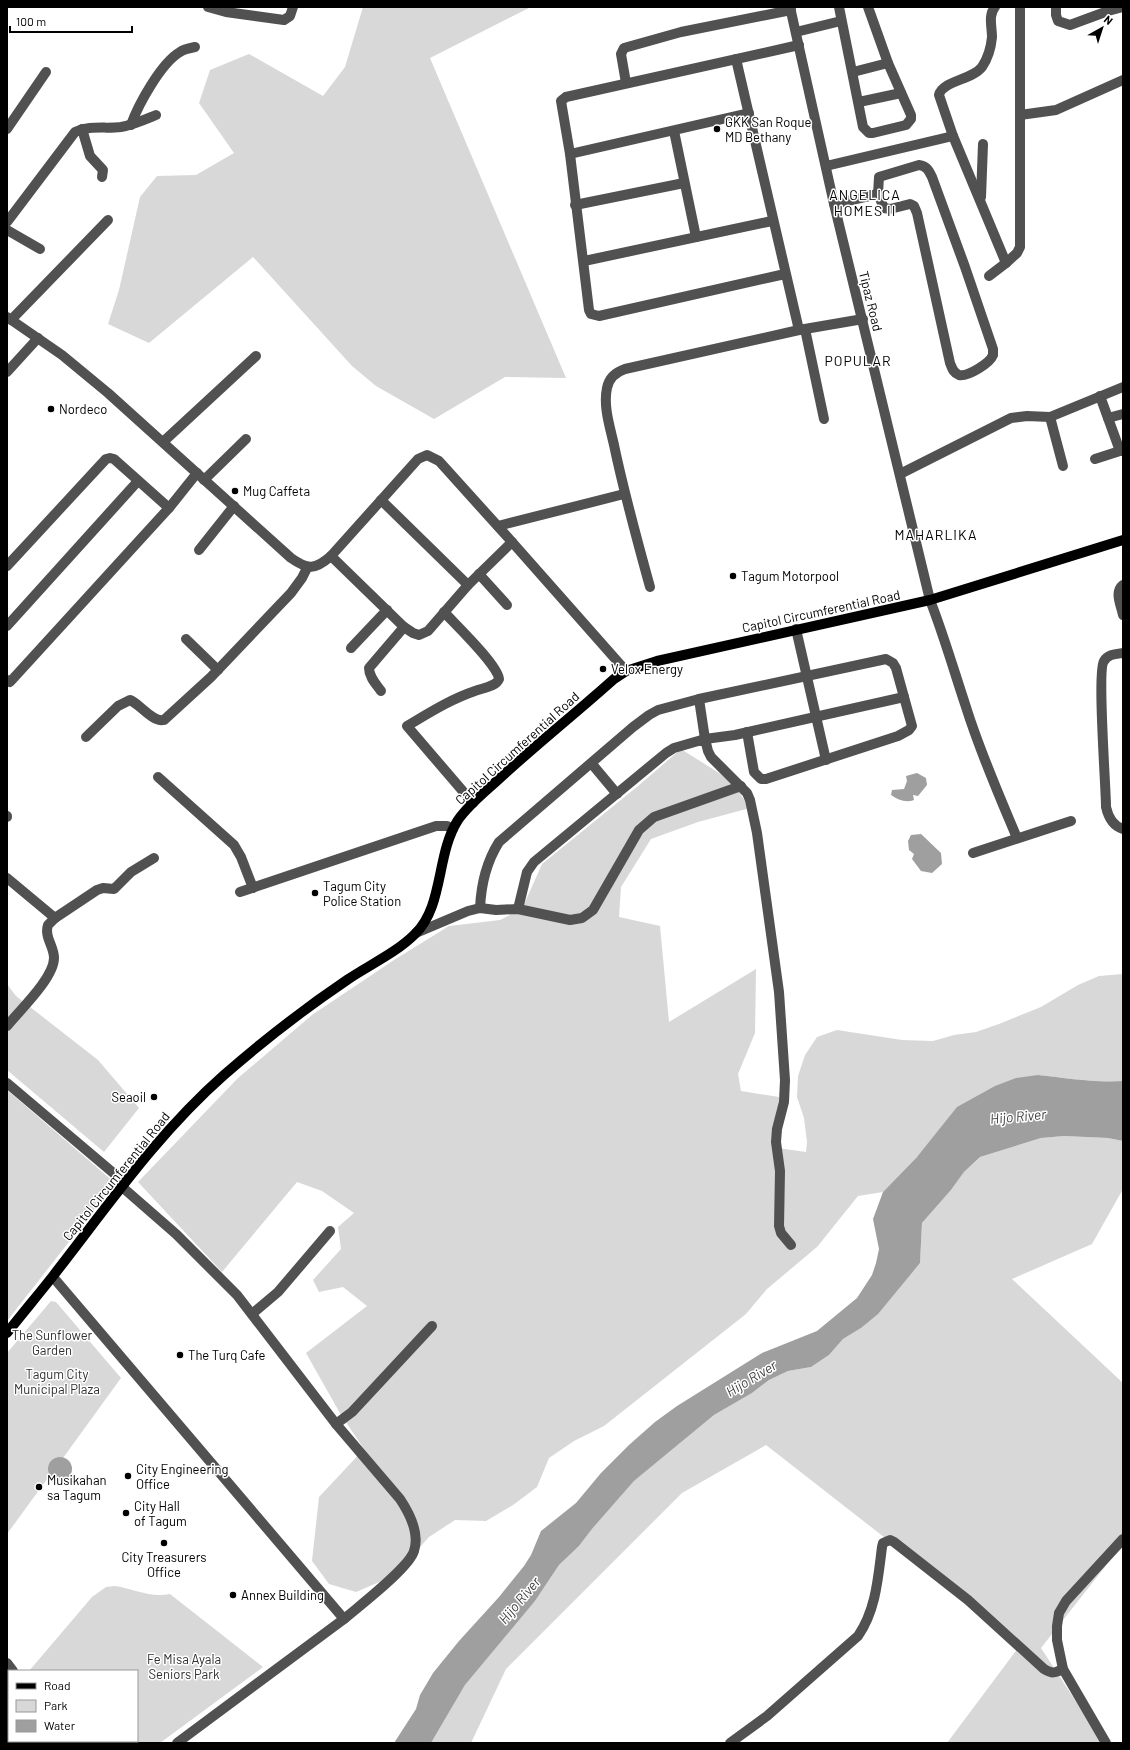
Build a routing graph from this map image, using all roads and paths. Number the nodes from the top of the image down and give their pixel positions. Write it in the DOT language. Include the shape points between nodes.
graph roads {
  1 [pos="208,7"];
  2 [pos="293,7"];
  3 [pos="839,7"];
  4 [pos="868,7"];
  5 [pos="995,7"];
  6 [pos="1020,7"];
  7 [pos="1056,7"];
  8 [pos="1123,7"];
  9 [pos="791,8"];
  10 [pos="227,9"];
  11 [pos="841,21"];
  12 [pos="796,32"];
  13 [pos="799,45"];
  14 [pos="195,47"];
  15 [pos="736,59"];
  16 [pos="888,64"];
  17 [pos="46,72"];
  18 [pos="853,72"];
  19 [pos="1123,80"];
  20 [pos="626,83"];
  21 [pos="901,93"];
  22 [pos="859,102"];
  23 [pos="749,113"];
  24 [pos="156,115"];
  25 [pos="1020,115"];
  26 [pos="131,125"];
  27 [pos="7,129"];
  28 [pos="82,129"];
  29 [pos="674,131"];
  30 [pos="952,136"];
  31 [pos="983,144"];
  32 [pos="570,154"];
  33 [pos="826,166"];
  34 [pos="102,177"];
  35 [pos="684,183"];
  36 [pos="878,194"];
  37 [pos="981,201"];
  38 [pos="834,204"];
  39 [pos="575,205"];
  40 [pos="108,220"];
  41 [pos="772,221"];
  42 [pos="7,222"];
  43 [pos="7,230"];
  44 [pos="696,237"];
  45 [pos="40,249"];
  46 [pos="584,261"];
  47 [pos="1006,263"];
  48 [pos="785,274"];
  49 [pos="989,276"];
  50 [pos="9,318"];
  51 [pos="862,319"];
  52 [pos="802,330"];
  53 [pos="38,338"];
  54 [pos="256,356"];
  55 [pos="7,372"];
  56 [pos="1123,387"];
  57 [pos="1100,396"];
  58 [pos="1123,414"];
  59 [pos="1050,417"];
  60 [pos="1108,418"];
  61 [pos="824,419"];
  62 [pos="246,439"];
  63 [pos="163,442"];
  64 [pos="1121,451"];
  65 [pos="1095,459"];
  66 [pos="1063,466"];
  67 [pos="900,474"];
  68 [pos="201,476"];
  69 [pos="138,481"];
  70 [pos="624,494"];
  71 [pos="380,500"];
  72 [pos="234,506"];
  73 [pos="169,508"];
  74 [pos="498,526"];
  75 [pos="1123,540"];
  76 [pos="512,542"];
  77 [pos="199,550"];
  78 [pos="331,556"];
  79 [pos="7,566"];
  80 [pos="307,568"];
  81 [pos="479,574"];
  82 [pos="468,584"];
  83 [pos="1123,585"];
  84 [pos="650,587"];
  85 [pos="930,600"];
  86 [pos="507,605"];
  87 [pos="387,610"];
  88 [pos="444,612"];
  89 [pos="1123,615"];
  90 [pos="7,626"];
  91 [pos="404,627"];
  92 [pos="796,629"];
  93 [pos="186,639"];
  94 [pos="351,648"];
  95 [pos="1123,653"];
  96 [pos="218,670"];
  97 [pos="626,671"];
  98 [pos="807,677"];
  99 [pos="7,680"];
  100 [pos="381,691"];
  101 [pos="904,697"];
  102 [pos="699,699"];
  103 [pos="815,717"];
  104 [pos="747,732"];
  105 [pos="86,737"];
  106 [pos="705,739"];
  107 [pos="826,760"];
  108 [pos="592,764"];
  109 [pos="158,777"];
  110 [pos="741,786"];
  111 [pos="617,794"];
  112 [pos="473,803"];
  113 [pos="1071,821"];
  114 [pos="1123,828"];
  115 [pos="453,829"];
  116 [pos="1017,838"];
  117 [pos="973,853"];
  118 [pos="154,858"];
  119 [pos="7,878"];
  120 [pos="253,888"];
  121 [pos="240,892"];
  122 [pos="480,908"];
  123 [pos="518,909"];
  124 [pos="55,918"];
  125 [pos="416,934"];
  126 [pos="7,1026"];
  127 [pos="7,1083"];
  128 [pos="123,1184"];
  129 [pos="330,1231"];
  130 [pos="791,1245"];
  131 [pos="53,1277"];
  132 [pos="252,1314"];
  133 [pos="432,1326"];
  134 [pos="7,1333"];
  135 [pos="336,1424"];
  136 [pos="1123,1539"];
  137 [pos="344,1619"];
  138 [pos="1063,1669"];
  139 [pos="177,1743"];
  140 [pos="730,1743"];
  141 [pos="1106,1743"];
  1 -- 10 [label="street"];
  2 -- 10 [label="street" via="290,16 284,20"];
  3 -- 11 [label="street"];
  4 -- 16 [label="street"];
  5 -- 30 [label="street" via="991,16 991,47 983,65 975,74 940,92 939,96"];
  6 -- 25 [label="street"];
  7 -- 8 [label="street" via="1058,21 1070,25"];
  9 -- 12 [label="street, Tipaz Road"];
  9 -- 20 [label="street" via="681,32 624,48 621,54"];
  11 -- 12 [label="street"];
  11 -- 18 [label="street"];
  12 -- 13 [label="street, Tipaz Road"];
  13 -- 15 [label="street"];
  13 -- 33 [label="street, Tipaz Road"];
  14 -- 26 [label="street" via="180,52 168,63 139,105"];
  15 -- 20 [label="street"];
  15 -- 23 [label="street"];
  16 -- 18 [label="street"];
  16 -- 21 [label="street"];
  17 -- 27 [label="street"];
  18 -- 22 [label="street"];
  19 -- 25 [label="street" via="1056,110"];
  20 -- 32 [label="street" via="563,98 561,105"];
  21 -- 22 [label="street"];
  21 -- 22 [label="street" via="911,116 909,123 873,133 868,133 863,127"];
  23 -- 29 [label="street"];
  23 -- 41 [label="street"];
  24 -- 26 [label="street"];
  25 -- 47 [label="street" via="1020,247"];
  26 -- 28 [label="street"];
  28 -- 34 [label="street" via="90,156 103,170"];
  28 -- 42 [label="street" via="68,140"];
  29 -- 32 [label="street"];
  29 -- 35 [label="street"];
  30 -- 33 [label="street"];
  30 -- 37 [label="street"];
  31 -- 37 [label="street"];
  32 -- 39 [label="street"];
  33 -- 38 [label="street, Tipaz Road"];
  35 -- 39 [label="street"];
  35 -- 44 [label="street"];
  36 -- 36 [label="street" via="884,208 910,204 917,213 953,371 964,375 987,364 993,355 993,349 928,169 919,165 882,176 878,182"];
  36 -- 38 [label="street"];
  37 -- 47 [label="street"];
  38 -- 51 [label="street, Tipaz Road"];
  39 -- 46 [label="street"];
  40 -- 50 [label="street"];
  41 -- 44 [label="street"];
  41 -- 48 [label="street"];
  43 -- 45 [label="street"];
  44 -- 46 [label="street"];
  46 -- 48 [label="street" via="589,310 594,316"];
  47 -- 49 [label="street"];
  48 -- 52 [label="street"];
  50 -- 53 [label="street"];
  51 -- 52 [label="street"];
  51 -- 67 [label="street, Tipaz Road"];
  52 -- 61 [label="street"];
  52 -- 70 [label="street" via="625,369 612,376 606,393 607,414"];
  53 -- 55 [label="street"];
  53 -- 63 [label="street" via="89,377"];
  54 -- 63 [label="street"];
  56 -- 57 [label="street"];
  57 -- 59 [label="street"];
  57 -- 60 [label="street"];
  58 -- 60 [label="street"];
  59 -- 66 [label="street"];
  59 -- 67 [label="street" via="1012,418"];
  60 -- 64 [label="street"];
  62 -- 68 [label="street"];
  63 -- 68 [label="street"];
  64 -- 65 [label="street"];
  67 -- 85 [label="street, Tipaz Road"];
  68 -- 72 [label="street"];
  68 -- 73 [label="street"];
  69 -- 73 [label="street"];
  69 -- 79 [label="street" via="114,460 106,459"];
  69 -- 90 [label="street"];
  70 -- 74 [label="street"];
  70 -- 84 [label="street"];
  71 -- 74 [label="street" via="418,459 427,455 439,462"];
  71 -- 78 [label="street"];
  71 -- 82 [label="street"];
  72 -- 77 [label="street"];
  72 -- 80 [label="street" via="291,558"];
  73 -- 99 [label="street" via="10,682"];
  74 -- 76 [label="street"];
  75 -- 85 [label="main road, Capitol Circumferential Road"];
  76 -- 81 [label="street"];
  76 -- 97 [label="street"];
  78 -- 80 [label="street" via="315,567"];
  78 -- 87 [label="street"];
  80 -- 96 [label="street" via="290,593"];
  81 -- 82 [label="street"];
  81 -- 86 [label="street"];
  82 -- 88 [label="street"];
  83 -- 89 [label="street" via="1118,594"];
  85 -- 92 [label="main road, Capitol Circumferential Road"];
  85 -- 116 [label="street, Tipaz Road" via="947,642 971,722"];
  87 -- 91 [label="street"];
  87 -- 94 [label="street"];
  88 -- 91 [label="street" via="423,634 413,633"];
  88 -- 112 [label="street" via="489,662 499,679 496,684 452,700 407,726"];
  91 -- 100 [label="street" via="369,668 369,673"];
  92 -- 97 [label="main road, Capitol Circumferential Road" via="657,661"];
  92 -- 98 [label="street"];
  93 -- 96 [label="street"];
  95 -- 114 [label="street" via="1112,655 1103,661 1101,681 1106,807 1112,821 1119,828"];
  96 -- 105 [label="street" via="164,720 157,720 130,700 118,706"];
  97 -- 112 [label="main road, Capitol Circumferential Road"];
  98 -- 101 [label="street" via="890,660 896,668"];
  98 -- 102 [label="street"];
  98 -- 103 [label="street"];
  101 -- 103 [label="street"];
  101 -- 107 [label="street" via="912,726 909,730"];
  102 -- 106 [label="street"];
  102 -- 108 [label="street" via="658,710 649,715"];
  103 -- 104 [label="street"];
  103 -- 107 [label="street"];
  104 -- 106 [label="street"];
  104 -- 107 [label="street" via="754,772 761,779"];
  106 -- 110 [label="street" via="711,757"];
  106 -- 111 [label="street" via="674,748 666,753"];
  108 -- 111 [label="street"];
  108 -- 122 [label="street" via="499,842 492,853 481,892"];
  109 -- 120 [label="street" via="234,845"];
  110 -- 123 [label="street" via="649,821 639,830 594,910 582,918 570,920"];
  110 -- 130 [label="street" via="750,800 757,833 779,992 785,1080 784,1102 776,1136 780,1191 779,1226 781,1233"];
  111 -- 123 [label="street" via="529,866"];
  112 -- 115 [label="main road, Capitol Circumferential Road"];
  113 -- 116 [label="street"];
  115 -- 120 [label="street" via="436,826"];
  115 -- 125 [label="main road, Capitol Circumferential Road" via="430,910"];
  116 -- 117 [label="street"];
  118 -- 124 [label="street" via="131,872 114,889 97,890"];
  119 -- 124 [label="street"];
  120 -- 121 [label="street"];
  122 -- 123 [label="street"];
  122 -- 125 [label="street"];
  124 -- 126 [label="street" via="46,929 54,956 53,965 38,989"];
  125 -- 128 [label="main road, Capitol Circumferential Road" via="308,1006 223,1076 177,1120"];
  127 -- 128 [label="street"];
  128 -- 131 [label="main road, Capitol Circumferential Road"];
  128 -- 132 [label="street" via="201,1257"];
  129 -- 132 [label="street" via="278,1292"];
  131 -- 134 [label="main road, Capitol Circumferential Road"];
  131 -- 137 [label="street"];
  132 -- 135 [label="street"];
  133 -- 135 [label="street" via="352,1412"];
  135 -- 137 [label="street" via="409,1512 416,1542 410,1560"];
  136 -- 138 [label="street" via="1066,1601 1059,1613 1057,1640"];
  137 -- 139 [label="street"];
  138 -- 140 [label="street" via="1055,1673 1044,1669 968,1600 890,1540 883,1543 872,1605 867,1623 858,1636 768,1716"];
  138 -- 141 [label="street"];
}
